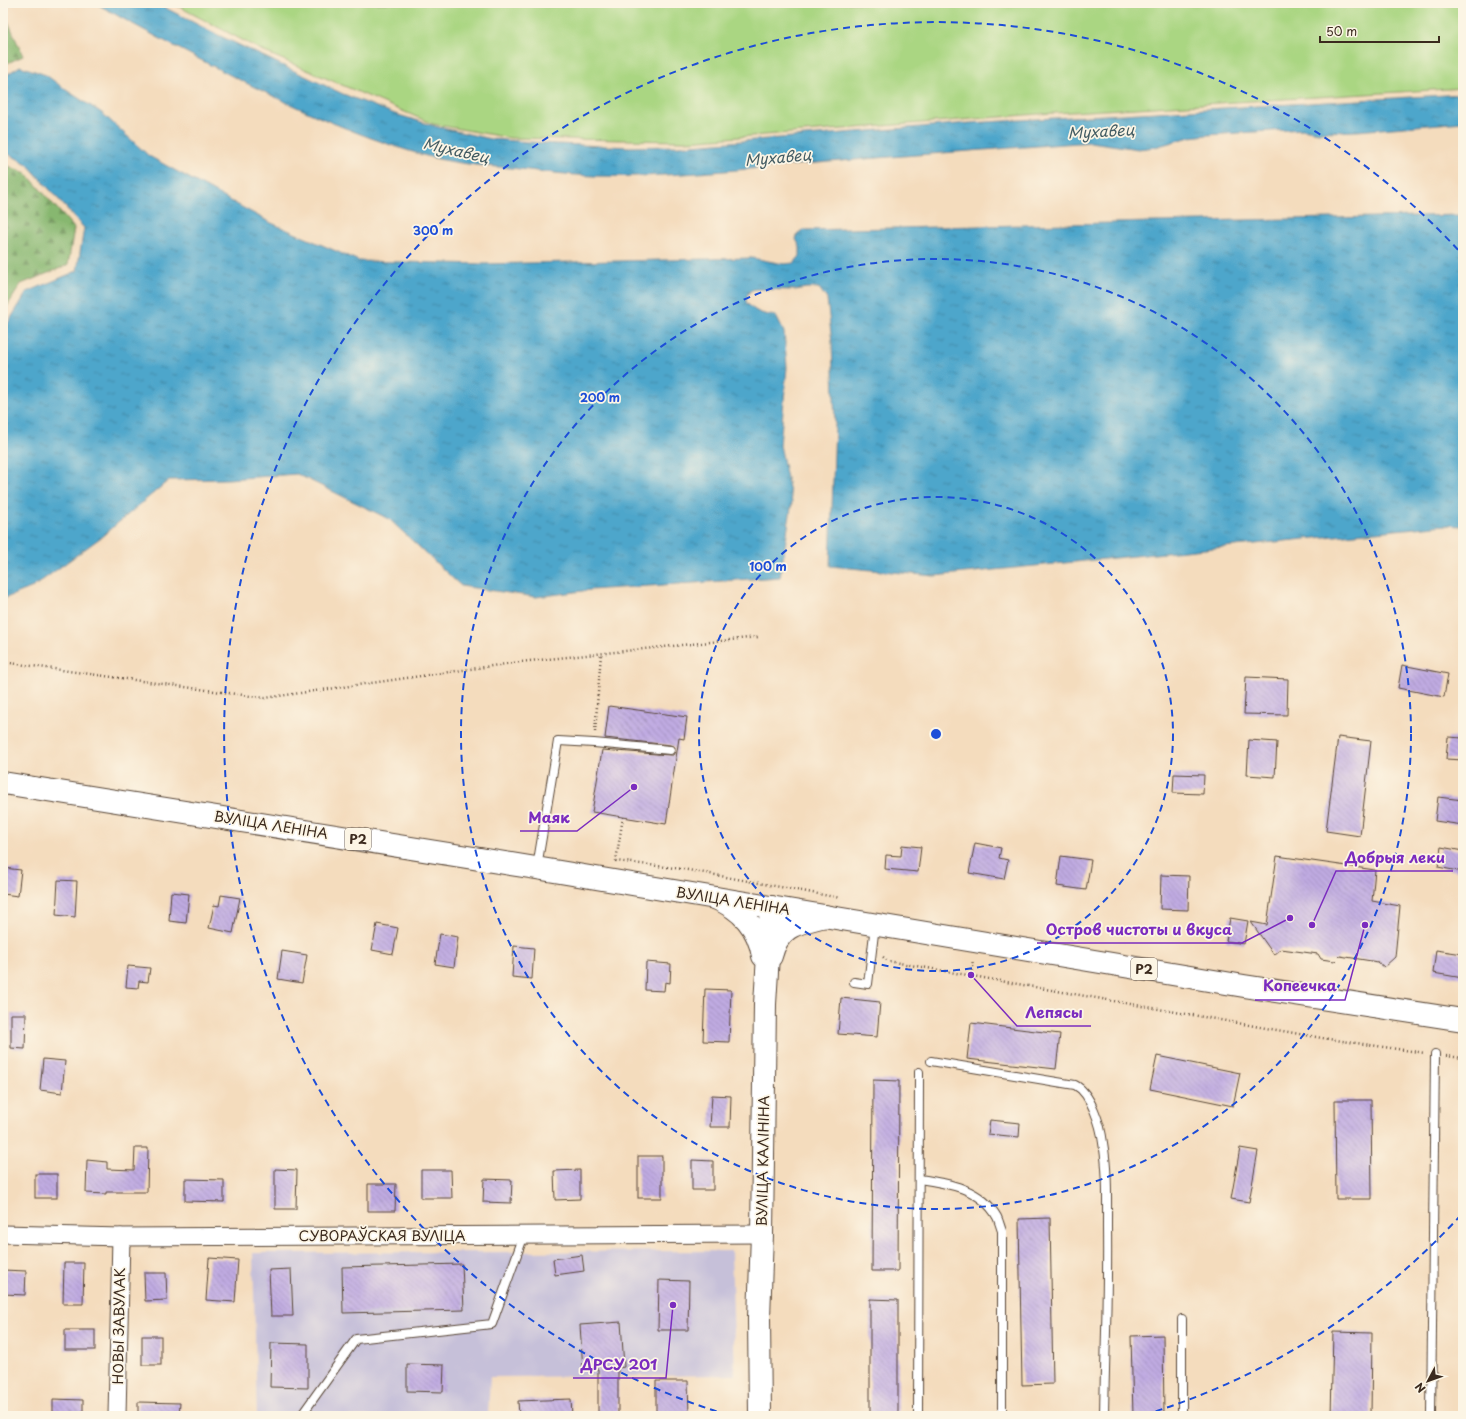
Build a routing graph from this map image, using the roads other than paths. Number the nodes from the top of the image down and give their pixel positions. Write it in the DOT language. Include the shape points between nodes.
graph roads {
  1 [pos="670,750"];
  2 [pos="3,783"];
  3 [pos="536,868"];
  4 [pos="712,897"];
  5 [pos="771,907"];
  6 [pos="825,916"];
  7 [pos="875,924"];
  8 [pos="766,973"];
  9 [pos="854,982"];
  10 [pos="1463,1020"];
  11 [pos="1435,1054"];
  12 [pos="931,1061"];
  13 [pos="919,1072"];
  14 [pos="919,1179"];
  15 [pos="3,1234"];
  16 [pos="762,1234"];
  17 [pos="524,1235"];
  18 [pos="121,1237"];
  19 [pos="1182,1319"];
  20 [pos="117,1416"];
  21 [pos="301,1416"];
  22 [pos="760,1416"];
  23 [pos="918,1416"];
  24 [pos="1002,1416"];
  25 [pos="1104,1416"];
  26 [pos="1182,1416"];
  27 [pos="1430,1416"];
  1 -- 3 [label="lane" via="558,741"];
  2 -- 3 [label="main road, ВУЛІЦА ЛЕНІНА / Р2"];
  3 -- 4 [label="main road, ВУЛІЦА ЛЕНІНА / Р2"];
  4 -- 5 [label="main road, ВУЛІЦА ЛЕНІНА / Р2"];
  4 -- 8 [label="main road" via="726,903 754,928 761,945"];
  5 -- 6 [label="main road, ВУЛІЦА ЛЕНІНА / Р2"];
  5 -- 8 [label="main road, ВУЛІЦА КАЛІНІНА"];
  6 -- 7 [label="main road, ВУЛІЦА ЛЕНІНА / Р2"];
  6 -- 8 [label="main road" via="800,923 781,934"];
  7 -- 9 [label="lane" via="868,984"];
  7 -- 10 [label="main road, ВУЛІЦА ЛЕНІНА / Р2"];
  8 -- 16 [label="main road, ВУЛІЦА КАЛІНІНА"];
  11 -- 27 [label="lane"];
  12 -- 25 [label="lane" via="1075,1085 1086,1093 1103,1141 1107,1175"];
  13 -- 14 [label="lane"];
  14 -- 23 [label="lane"];
  14 -- 24 [label="lane" via="945,1183 972,1192 988,1204 997,1217 1002,1231"];
  15 -- 18 [label="street, СУВОРАЎСКАЯ ВУЛІЦА"];
  16 -- 17 [label="street, СУВОРАЎСКАЯ ВУЛІЦА"];
  16 -- 22 [label="main road, ВУЛІЦА КАЛІНІНА" via="759,1318"];
  17 -- 18 [label="street, СУВОРАЎСКАЯ ВУЛІЦА"];
  17 -- 21 [label="lane" via="492,1324 356,1339"];
  18 -- 20 [label="street, НОВЫ ЗАВУЛАК"];
  19 -- 26 [label="lane"];
}
